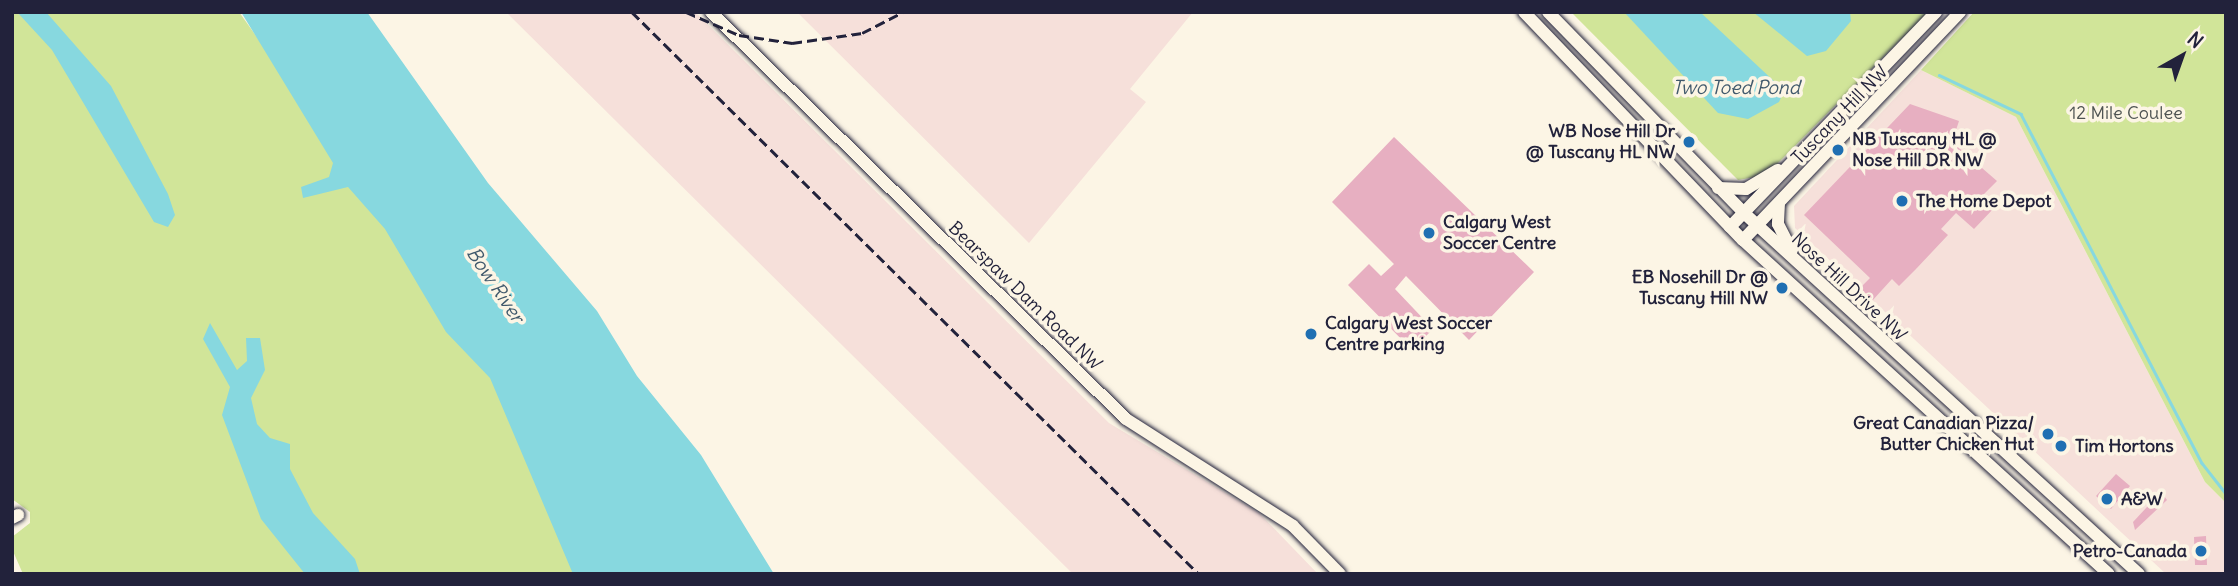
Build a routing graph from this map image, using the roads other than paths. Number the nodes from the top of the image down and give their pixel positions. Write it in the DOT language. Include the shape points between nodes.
graph roads {
  1 [pos="711,12"];
  2 [pos="1524,12"];
  3 [pos="1548,12"];
  4 [pos="1936,12"];
  5 [pos="1960,12"];
  6 [pos="1801,153"];
  7 [pos="1718,188"];
  8 [pos="1779,203"];
  9 [pos="1744,214"];
  10 [pos="1758,226"];
  11 [pos="1730,227"];
  12 [pos="1743,240"];
  13 [pos="1831,296"];
  14 [pos="1340,574"];
  15 [pos="2109,574"];
  16 [pos="2139,574"];
  1 -- 14 [label="street, Bearspaw Dam Road NW" via="1126,419 1284,520"];
  2 -- 11 [label="street, Nose Hill Drive NW"];
  3 -- 7 [label="street, Nose Hill Drive NW"];
  4 -- 6 [label="street, Tuscany Hill NW"];
  5 -- 8 [label="street, Tuscany Hill NW"];
  6 -- 7 [label="street" via="1746,189"];
  6 -- 9 [label="street, Tuscany Hill NW"];
  7 -- 9 [label="street, Nose Hill Drive NW"];
  8 -- 10 [label="street, Tuscany Hill NW"];
  8 -- 13 [label="street" via="1783,238"];
  9 -- 10 [label="street, Nose Hill Drive NW"];
  9 -- 11 [label="street, Tuscany Hill NW"];
  10 -- 12 [label="street, Tuscany Hill NW"];
  10 -- 13 [label="street, Nose Hill Drive NW"];
  11 -- 12 [label="street, Nose Hill Drive NW"];
  12 -- 15 [label="street, Nose Hill Drive NW"];
  13 -- 16 [label="street, Nose Hill Drive NW"];
}
